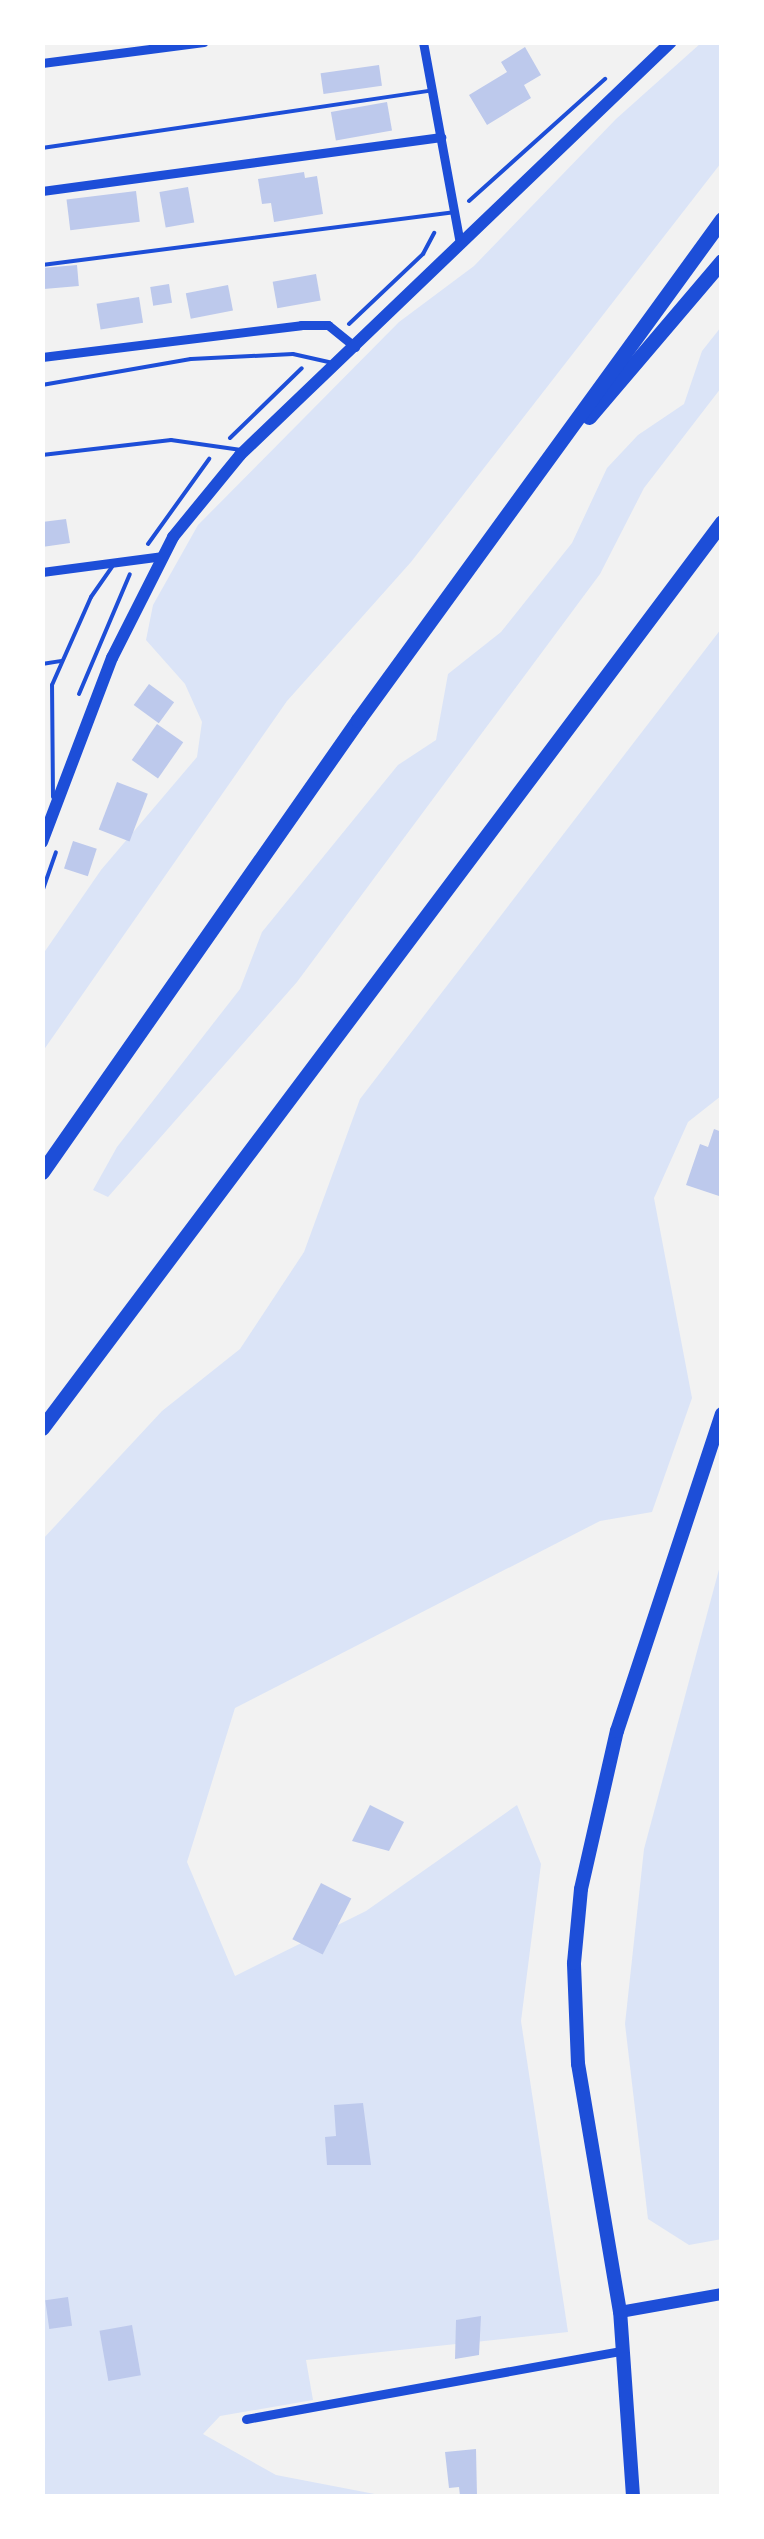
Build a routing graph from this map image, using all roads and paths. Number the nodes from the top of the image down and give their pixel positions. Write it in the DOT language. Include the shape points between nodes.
graph roads {
  1 [pos="204,42"];
  2 [pos="423,42"];
  3 [pos="671,42"];
  4 [pos="42,63"];
  5 [pos="619,67"];
  6 [pos="432,90"];
  7 [pos="441,137"];
  8 [pos="42,148"];
  9 [pos="42,191"];
  10 [pos="469,201"];
  11 [pos="454,212"];
  12 [pos="722,219"];
  13 [pos="459,239"];
  14 [pos="722,261"];
  15 [pos="42,266"];
  16 [pos="355,347"];
  17 [pos="42,357"];
  18 [pos="337,364"];
  19 [pos="42,385"];
  20 [pos="245,450"];
  21 [pos="42,454"];
  22 [pos="528,488"];
  23 [pos="722,522"];
  24 [pos="163,556"];
  25 [pos="112,566"];
  26 [pos="42,572"];
  27 [pos="62,661"];
  28 [pos="42,664"];
  29 [pos="48,808"];
  30 [pos="42,842"];
  31 [pos="58,846"];
  32 [pos="42,892"];
  33 [pos="42,1172"];
  34 [pos="722,1414"];
  35 [pos="42,1428"];
  36 [pos="722,2294"];
  37 [pos="620,2312"];
  38 [pos="624,2350"];
  39 [pos="246,2419"];
  40 [pos="633,2496"];
  1 -- 4 [label="street"];
  2 -- 6 [label="street"];
  3 -- 13 [label="main road"];
  5 -- 10 [label="path"];
  6 -- 7 [label="street"];
  6 -- 8 [label="lane"];
  7 -- 9 [label="street"];
  7 -- 11 [label="street"];
  11 -- 13 [label="street"];
  11 -- 15 [label="lane"];
  12 -- 22 [label="highway"];
  13 -- 16 [label="main road"];
  14 -- 22 [label="highway"];
  16 -- 17 [label="street" via="328,325 300,325"];
  16 -- 18 [label="main road"];
  18 -- 19 [label="lane" via="293,354 192,359"];
  18 -- 20 [label="main road"];
  20 -- 21 [label="lane" via="171,440"];
  20 -- 24 [label="main road"];
  22 -- 33 [label="highway"];
  23 -- 35 [label="highway"];
  24 -- 25 [label="street"];
  24 -- 29 [label="main road"];
  25 -- 26 [label="street"];
  25 -- 27 [label="lane"];
  27 -- 28 [label="lane"];
  27 -- 29 [label="lane" via="52,685"];
  29 -- 30 [label="main road"];
  31 -- 32 [label="path"];
  34 -- 37 [label="main road" via="617,1731 581,1889 574,1963 578,2064"];
  36 -- 37 [label="main road"];
  37 -- 38 [label="main road"];
  38 -- 39 [label="street"];
  38 -- 40 [label="main road"];
}
